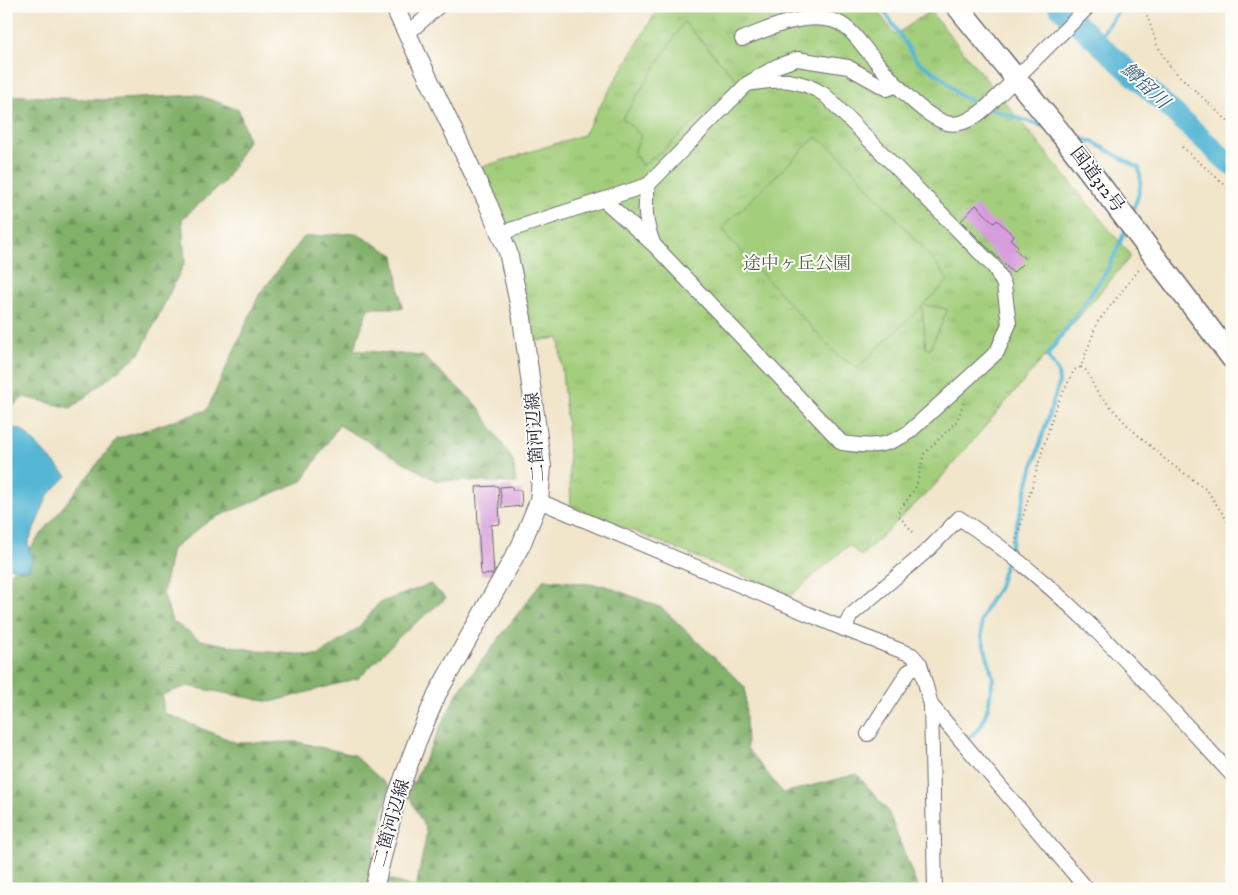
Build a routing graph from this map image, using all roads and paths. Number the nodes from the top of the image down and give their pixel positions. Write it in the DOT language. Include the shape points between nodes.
graph roads {
  1 [pos="394,6"];
  2 [pos="439,6"];
  3 [pos="957,6"];
  4 [pos="1088,6"];
  5 [pos="1144,6"];
  6 [pos="407,34"];
  7 [pos="742,39"];
  8 [pos="1016,80"];
  9 [pos="747,84"];
  10 [pos="897,85"];
  11 [pos="1232,125"];
  12 [pos="1182,147"];
  13 [pos="648,185"];
  14 [pos="1232,191"];
  15 [pos="604,200"];
  16 [pos="501,233"];
  17 [pos="655,246"];
  18 [pos="1152,252"];
  19 [pos="1232,358"];
  20 [pos="1081,367"];
  21 [pos="966,380"];
  22 [pos="539,501"];
  23 [pos="1232,528"];
  24 [pos="913,532"];
  25 [pos="1012,556"];
  26 [pos="844,629"];
  27 [pos="920,664"];
  28 [pos="931,705"];
  29 [pos="868,734"];
  30 [pos="1232,775"];
  31 [pos="374,889"];
  32 [pos="935,889"];
  33 [pos="1087,889"];
  1 -- 6 [label="main road, 二箇河辺線"];
  2 -- 6 [label="street"];
  3 -- 8 [label="highway, 国道312号"];
  4 -- 8 [label="street"];
  5 -- 11 [label="path" via="1157,45 1170,67"];
  6 -- 16 [label="main road, 二箇河辺線"];
  7 -- 10 [label="street" via="809,18 831,20 843,24"];
  8 -- 10 [label="street" via="978,115 964,122 948,123 930,114"];
  8 -- 18 [label="highway, 国道312号" via="1062,134"];
  9 -- 10 [label="street" via="777,66 797,59 848,67 887,89"];
  9 -- 13 [label="street"];
  9 -- 21 [label="street" via="788,80 807,83 825,95 995,268 1004,285 1008,324 997,352"];
  12 -- 14 [label="path"];
  13 -- 15 [label="street"];
  13 -- 17 [label="street" via="644,206"];
  15 -- 16 [label="street"];
  15 -- 17 [label="street"];
  16 -- 22 [label="main road, 二箇河辺線" via="515,279 538,420 542,467"];
  17 -- 21 [label="street" via="842,443 869,447 896,440"];
  18 -- 19 [label="highway, 国道312号"];
  18 -- 20 [label="path" via="1097,323"];
  20 -- 23 [label="path" via="1096,390 1130,428 1207,490"];
  20 -- 25 [label="path" via="1074,370 1054,411"];
  21 -- 24 [label="path" via="966,397 956,421 924,454 916,487 899,512 898,515"];
  22 -- 26 [label="street"];
  22 -- 31 [label="main road, 二箇河辺線" via="521,544 437,694 397,796"];
  25 -- 26 [label="street" via="959,518 929,549 850,615"];
  25 -- 30 [label="street" via="1090,626"];
  26 -- 27 [label="street" via="912,655"];
  27 -- 28 [label="street"];
  27 -- 29 [label="street" via="908,672"];
  28 -- 32 [label="street"];
  28 -- 33 [label="street"];
}
